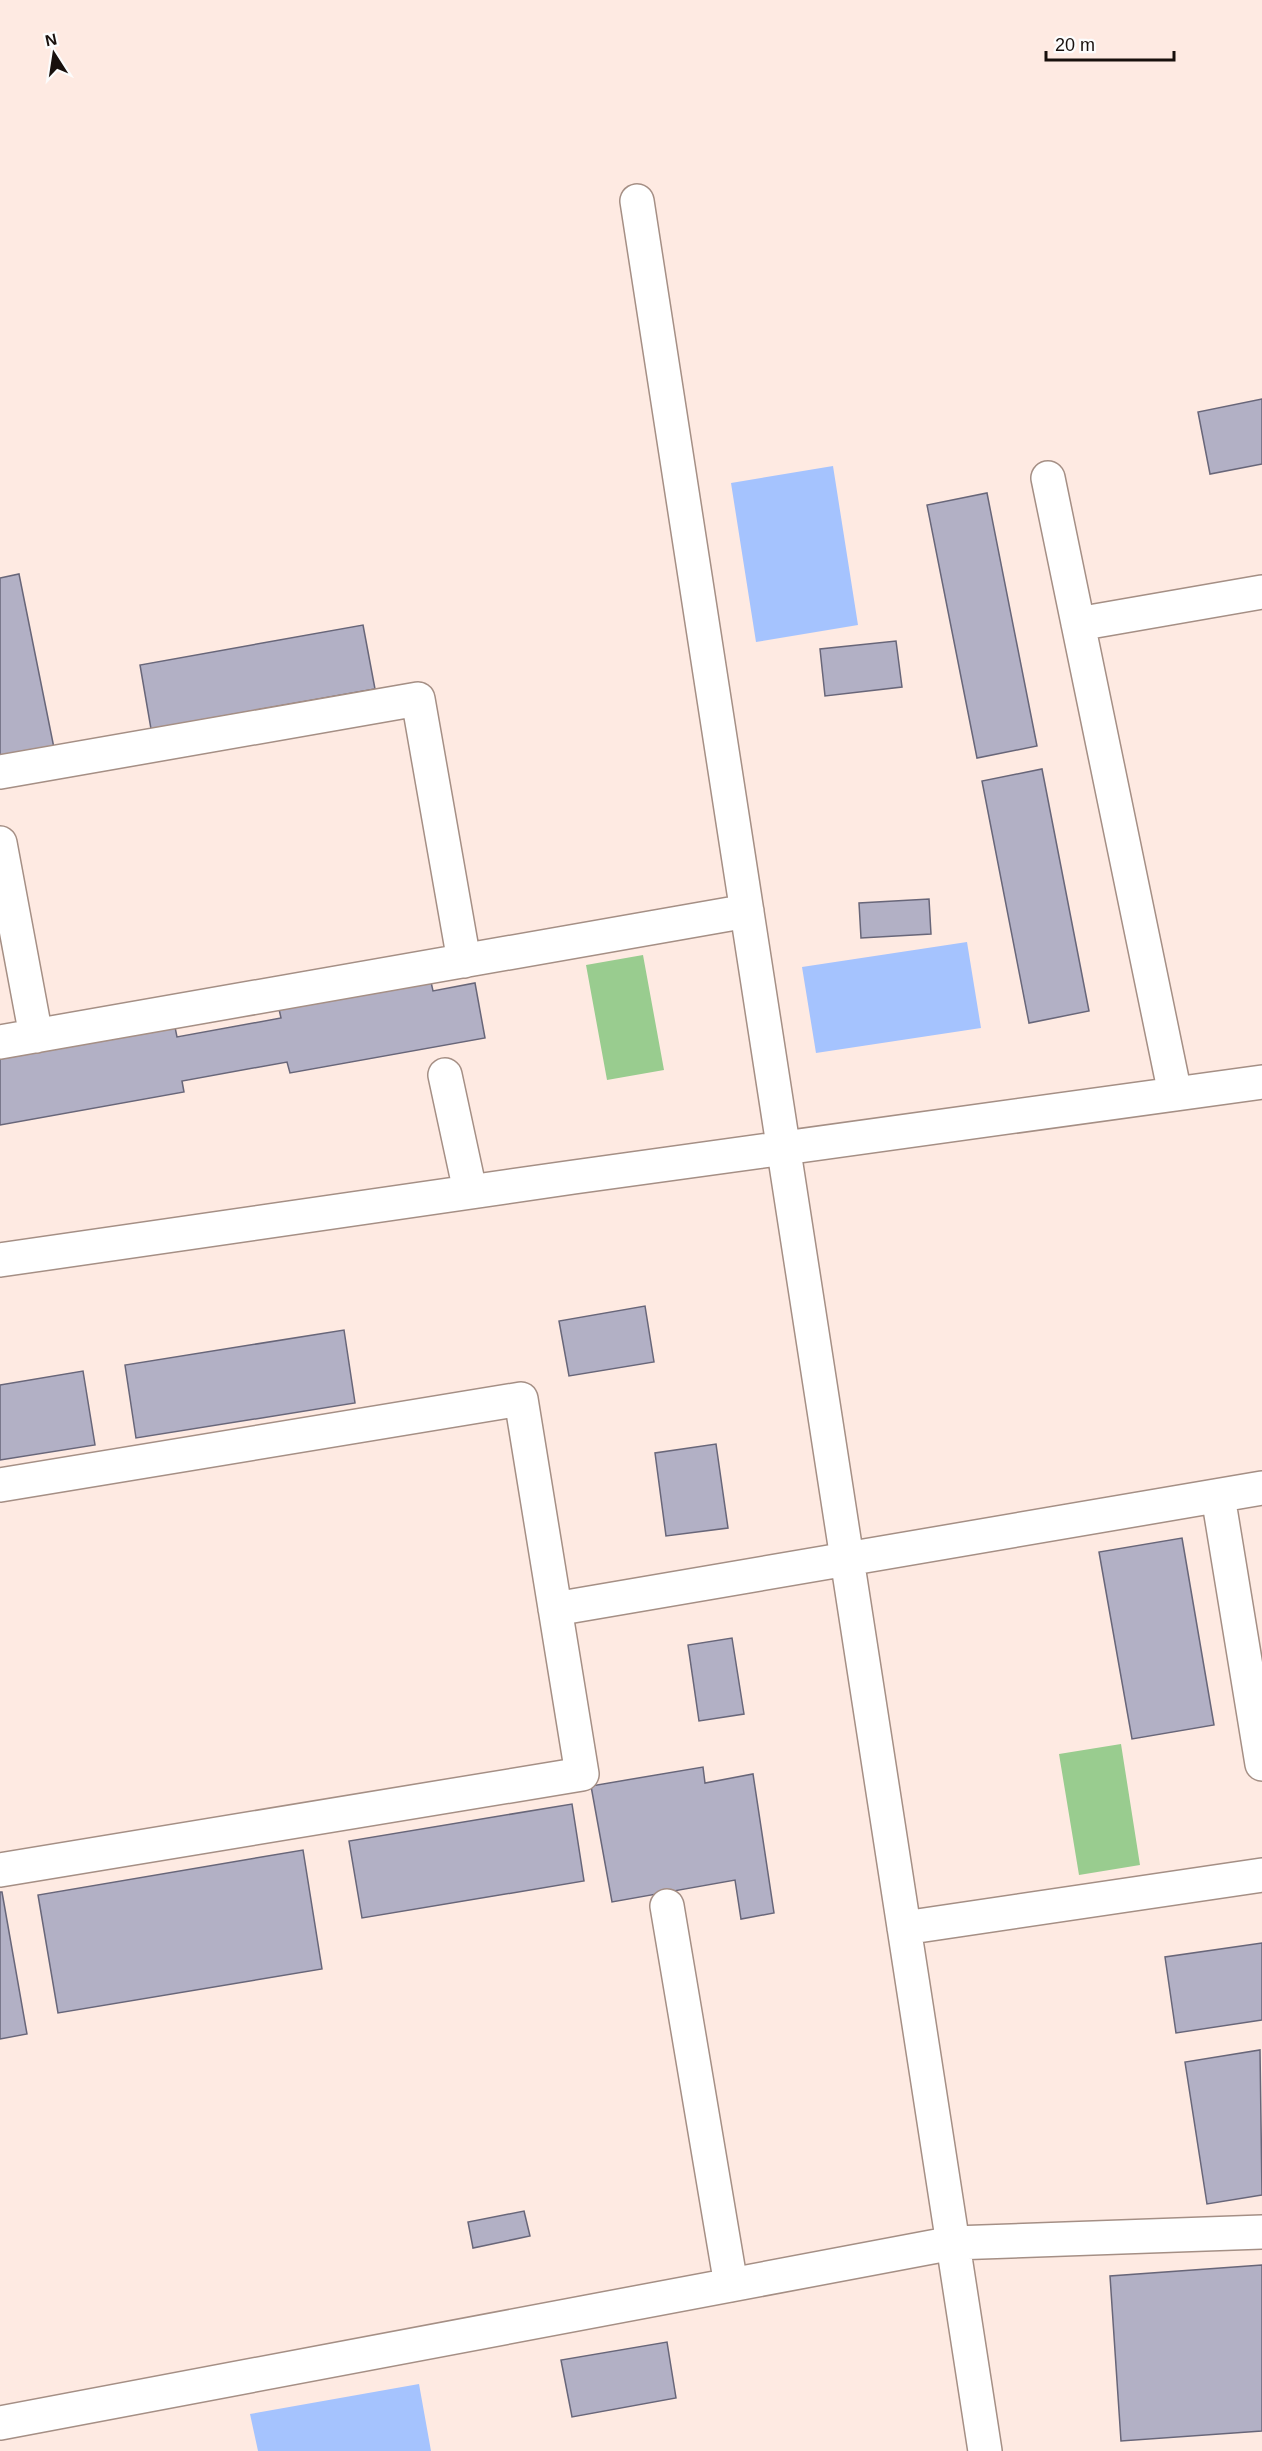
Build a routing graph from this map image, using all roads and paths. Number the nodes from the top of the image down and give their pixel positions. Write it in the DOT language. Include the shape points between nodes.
graph roads {
  1 [pos="637,201"];
  2 [pos="1048,478"];
  3 [pos="1262,592"];
  4 [pos="1078,624"];
  5 [pos="0,772"];
  6 [pos="0,843"];
  7 [pos="5,899"];
  8 [pos="747,911"];
  9 [pos="464,961"];
  10 [pos="36,1036"];
  11 [pos="0,1042"];
  12 [pos="445,1075"];
  13 [pos="1262,1082"];
  14 [pos="1175,1094"];
  15 [pos="784,1148"];
  16 [pos="470,1191"];
  17 [pos="0,1260"];
  18 [pos="0,1485"];
  19 [pos="1262,1488"];
  20 [pos="1218,1496"];
  21 [pos="848,1560"];
  22 [pos="555,1610"];
  23 [pos="1262,1764"];
  24 [pos="0,1870"];
  25 [pos="1262,1875"];
  26 [pos="667,1906"];
  27 [pos="904,1928"];
  28 [pos="1262,2232"];
  29 [pos="953,2243"];
  30 [pos="731,2285"];
  31 [pos="0,2423"];
  32 [pos="985,2451"];
  1 -- 8 [label="lane"];
  2 -- 4 [label="lane"];
  3 -- 4 [label="lane"];
  4 -- 14 [label="lane"];
  5 -- 9 [label="lane" via="418,699"];
  6 -- 7 [label="lane"];
  7 -- 10 [label="lane"];
  8 -- 9 [label="lane"];
  8 -- 15 [label="lane"];
  9 -- 10 [label="lane"];
  10 -- 11 [label="lane"];
  12 -- 16 [label="lane"];
  13 -- 14 [label="lane"];
  14 -- 15 [label="lane"];
  15 -- 16 [label="lane"];
  15 -- 21 [label="lane"];
  16 -- 17 [label="lane"];
  18 -- 22 [label="lane" via="521,1399"];
  19 -- 20 [label="lane"];
  20 -- 21 [label="lane"];
  20 -- 23 [label="lane"];
  21 -- 22 [label="lane"];
  21 -- 27 [label="lane"];
  22 -- 24 [label="lane" via="582,1774"];
  25 -- 27 [label="lane"];
  26 -- 30 [label="lane"];
  27 -- 29 [label="lane"];
  28 -- 29 [label="lane"];
  29 -- 30 [label="lane"];
  29 -- 32 [label="lane"];
  30 -- 31 [label="lane"];
}
